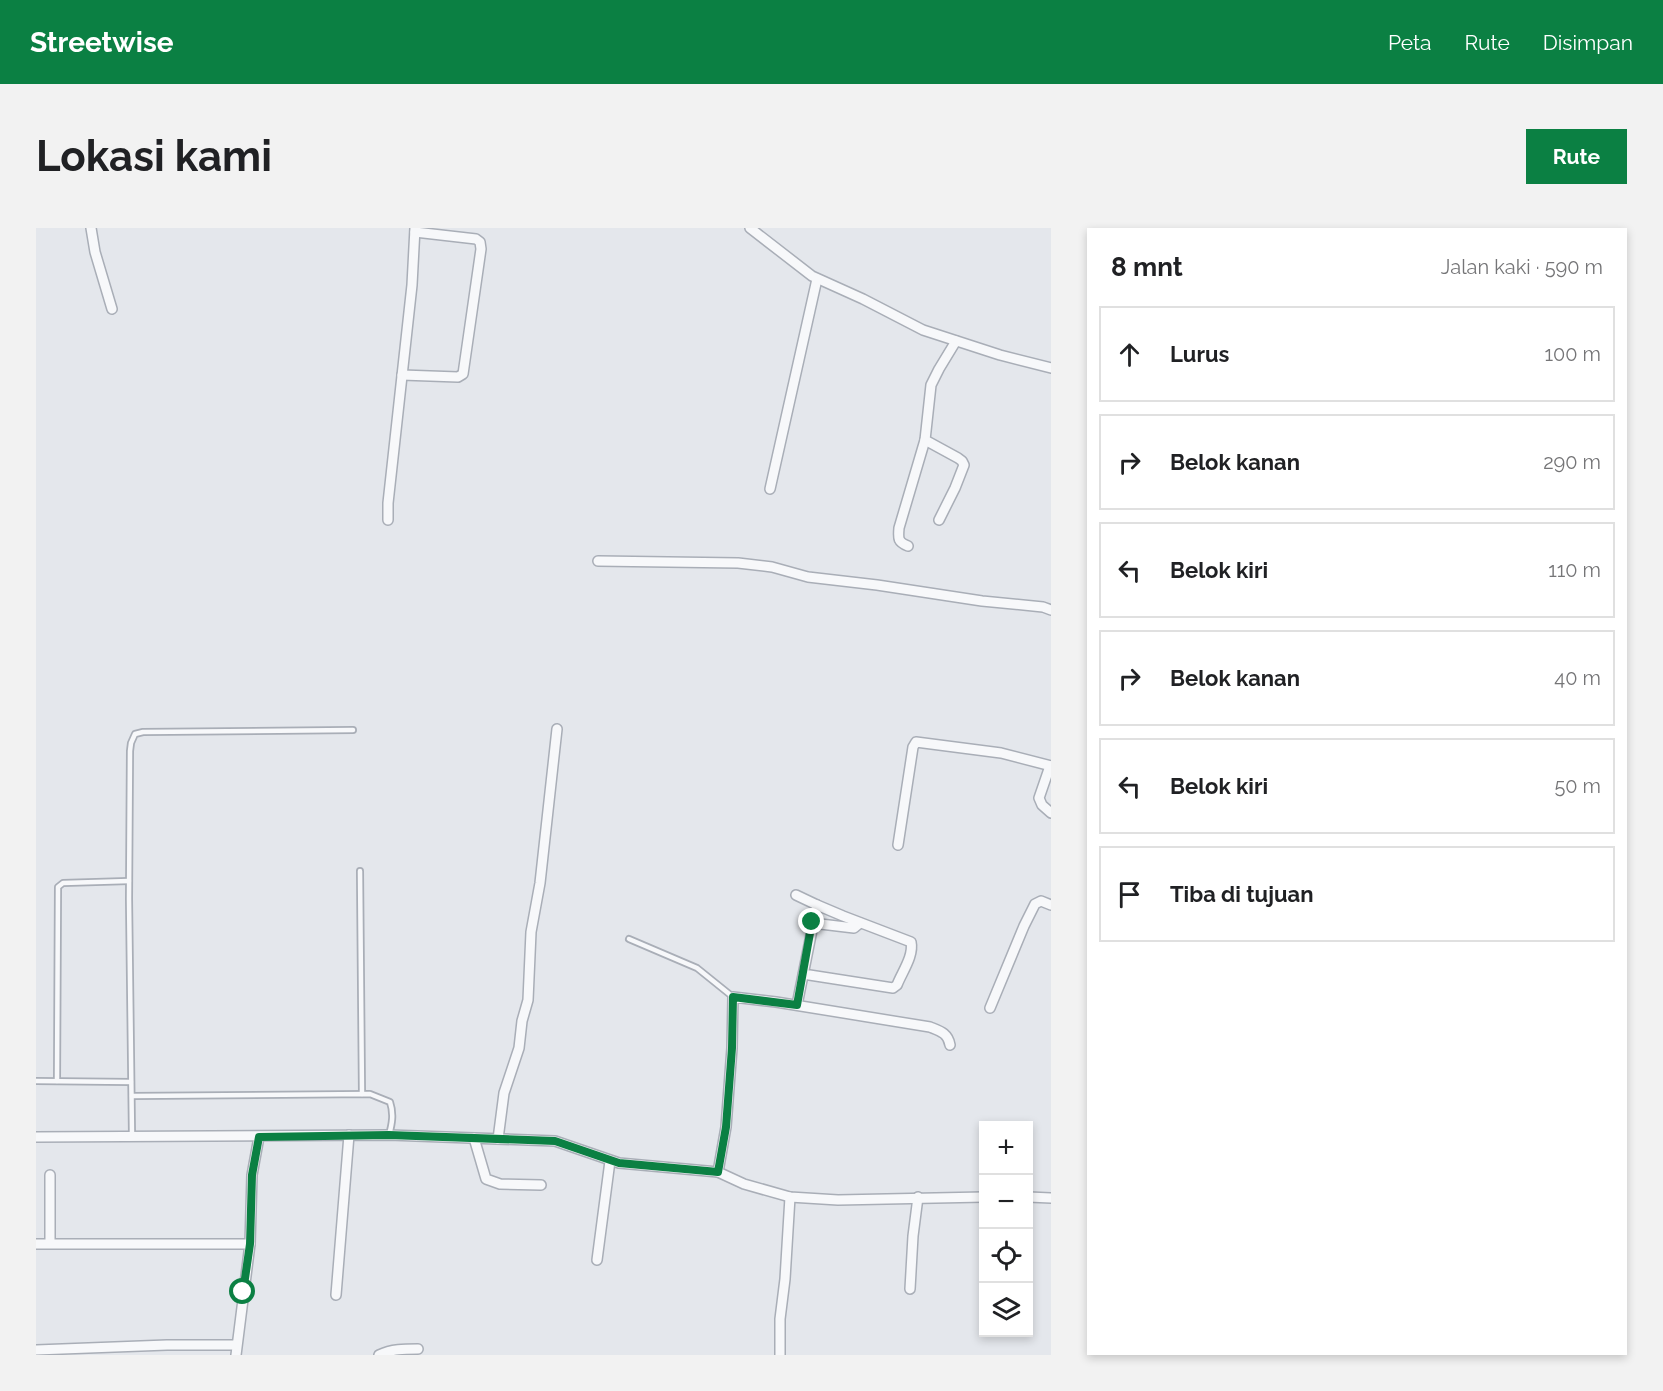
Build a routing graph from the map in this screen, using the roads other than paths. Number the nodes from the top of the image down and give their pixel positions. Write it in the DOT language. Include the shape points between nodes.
graph roads {
  1 [pos="91,228"];
  2 [pos="750,228"];
  3 [pos="415,230"];
  4 [pos="818,279"];
  5 [pos="112,309"];
  6 [pos="956,341"];
  7 [pos="1051,368"];
  8 [pos="402,375"];
  9 [pos="925,440"];
  10 [pos="770,489"];
  11 [pos="388,520"];
  12 [pos="939,520"];
  13 [pos="908,546"];
  14 [pos="598,561"];
  15 [pos="1051,610"];
  16 [pos="557,729"];
  17 [pos="353,730"];
  18 [pos="1050,766"];
  19 [pos="1051,813"];
  20 [pos="898,845"];
  21 [pos="360,871"];
  22 [pos="129,881"];
  23 [pos="796,895"];
  24 [pos="1051,904"];
  25 [pos="816,905"];
  26 [pos="812,922"];
  27 [pos="860,923"];
  28 [pos="629,939"];
  29 [pos="802,974"];
  30 [pos="733,997"];
  31 [pos="797,1005"];
  32 [pos="990,1008"];
  33 [pos="950,1045"];
  34 [pos="36,1081"];
  35 [pos="57,1081"];
  36 [pos="131,1082"];
  37 [pos="362,1094"];
  38 [pos="132,1096"];
  39 [pos="350,1135"];
  40 [pos="389,1135"];
  41 [pos="36,1137"];
  42 [pos="132,1137"];
  43 [pos="259,1137"];
  44 [pos="474,1138"];
  45 [pos="498,1139"];
  46 [pos="610,1161"];
  47 [pos="718,1172"];
  48 [pos="50,1175"];
  49 [pos="541,1185"];
  50 [pos="790,1197"];
  51 [pos="918,1197"];
  52 [pos="979,1197"];
  53 [pos="1033,1197"];
  54 [pos="1051,1198"];
  55 [pos="36,1244"];
  56 [pos="50,1244"];
  57 [pos="250,1244"];
  58 [pos="597,1260"];
  59 [pos="910,1289"];
  60 [pos="336,1295"];
  61 [pos="418,1349"];
  62 [pos="36,1350"];
  63 [pos="236,1350"];
  64 [pos="379,1355"];
  65 [pos="780,1355"];
  1 -- 5 [label="street"];
  2 -- 4 [label="street"];
  3 -- 8 [label="street"];
  3 -- 8 [label="street" via="476,239 481,249 463,374"];
  4 -- 6 [label="street" via="923,330"];
  4 -- 10 [label="street"];
  6 -- 7 [label="street"];
  6 -- 9 [label="street" via="931,385"];
  8 -- 11 [label="street"];
  9 -- 12 [label="street" via="964,465"];
  9 -- 13 [label="street" via="899,528 900,543"];
  14 -- 15 [label="street" via="738,563 808,577"];
  16 -- 45 [label="street" via="531,932 528,1000 519,1048 504,1093"];
  17 -- 22 [label="lane" via="135,734 130,752"];
  18 -- 19 [label="street" via="1039,798"];
  18 -- 20 [label="street" via="1001,753 916,742"];
  21 -- 37 [label="lane"];
  22 -- 35 [label="lane" via="63,883 58,887"];
  22 -- 36 [label="lane"];
  23 -- 25 [label="street"];
  24 -- 32 [label="street" via="1035,904"];
  25 -- 26 [label="street"];
  25 -- 27 [label="street"];
  26 -- 27 [label="street" via="854,928"];
  26 -- 29 [label="street"];
  27 -- 29 [label="street" via="911,942 911,954 897,985 893,988"];
  28 -- 30 [label="lane" via="697,968"];
  29 -- 31 [label="street"];
  30 -- 31 [label="street"];
  30 -- 47 [label="street" via="726,1127"];
  31 -- 33 [label="street" via="930,1027 946,1035"];
  34 -- 35 [label="lane"];
  35 -- 36 [label="lane"];
  36 -- 38 [label="lane"];
  37 -- 38 [label="lane"];
  37 -- 40 [label="lane" via="390,1102 393,1110"];
  38 -- 42 [label="lane"];
  39 -- 40 [label="street"];
  39 -- 43 [label="street"];
  39 -- 60 [label="street"];
  40 -- 44 [label="street"];
  41 -- 42 [label="street"];
  42 -- 43 [label="street"];
  43 -- 57 [label="street" via="252,1175"];
  44 -- 45 [label="street"];
  44 -- 49 [label="street" via="486,1179 500,1184"];
  45 -- 46 [label="street" via="555,1141"];
  46 -- 47 [label="street"];
  46 -- 58 [label="street"];
  47 -- 50 [label="street"];
  48 -- 56 [label="street"];
  50 -- 51 [label="street"];
  50 -- 65 [label="street"];
  51 -- 52 [label="street"];
  51 -- 59 [label="street"];
  53 -- 54 [label="street"];
  55 -- 56 [label="street"];
  56 -- 57 [label="street"];
  57 -- 63 [label="street"];
  61 -- 64 [label="street" via="403,1348"];
  62 -- 63 [label="street" via="155,1346"];
}
